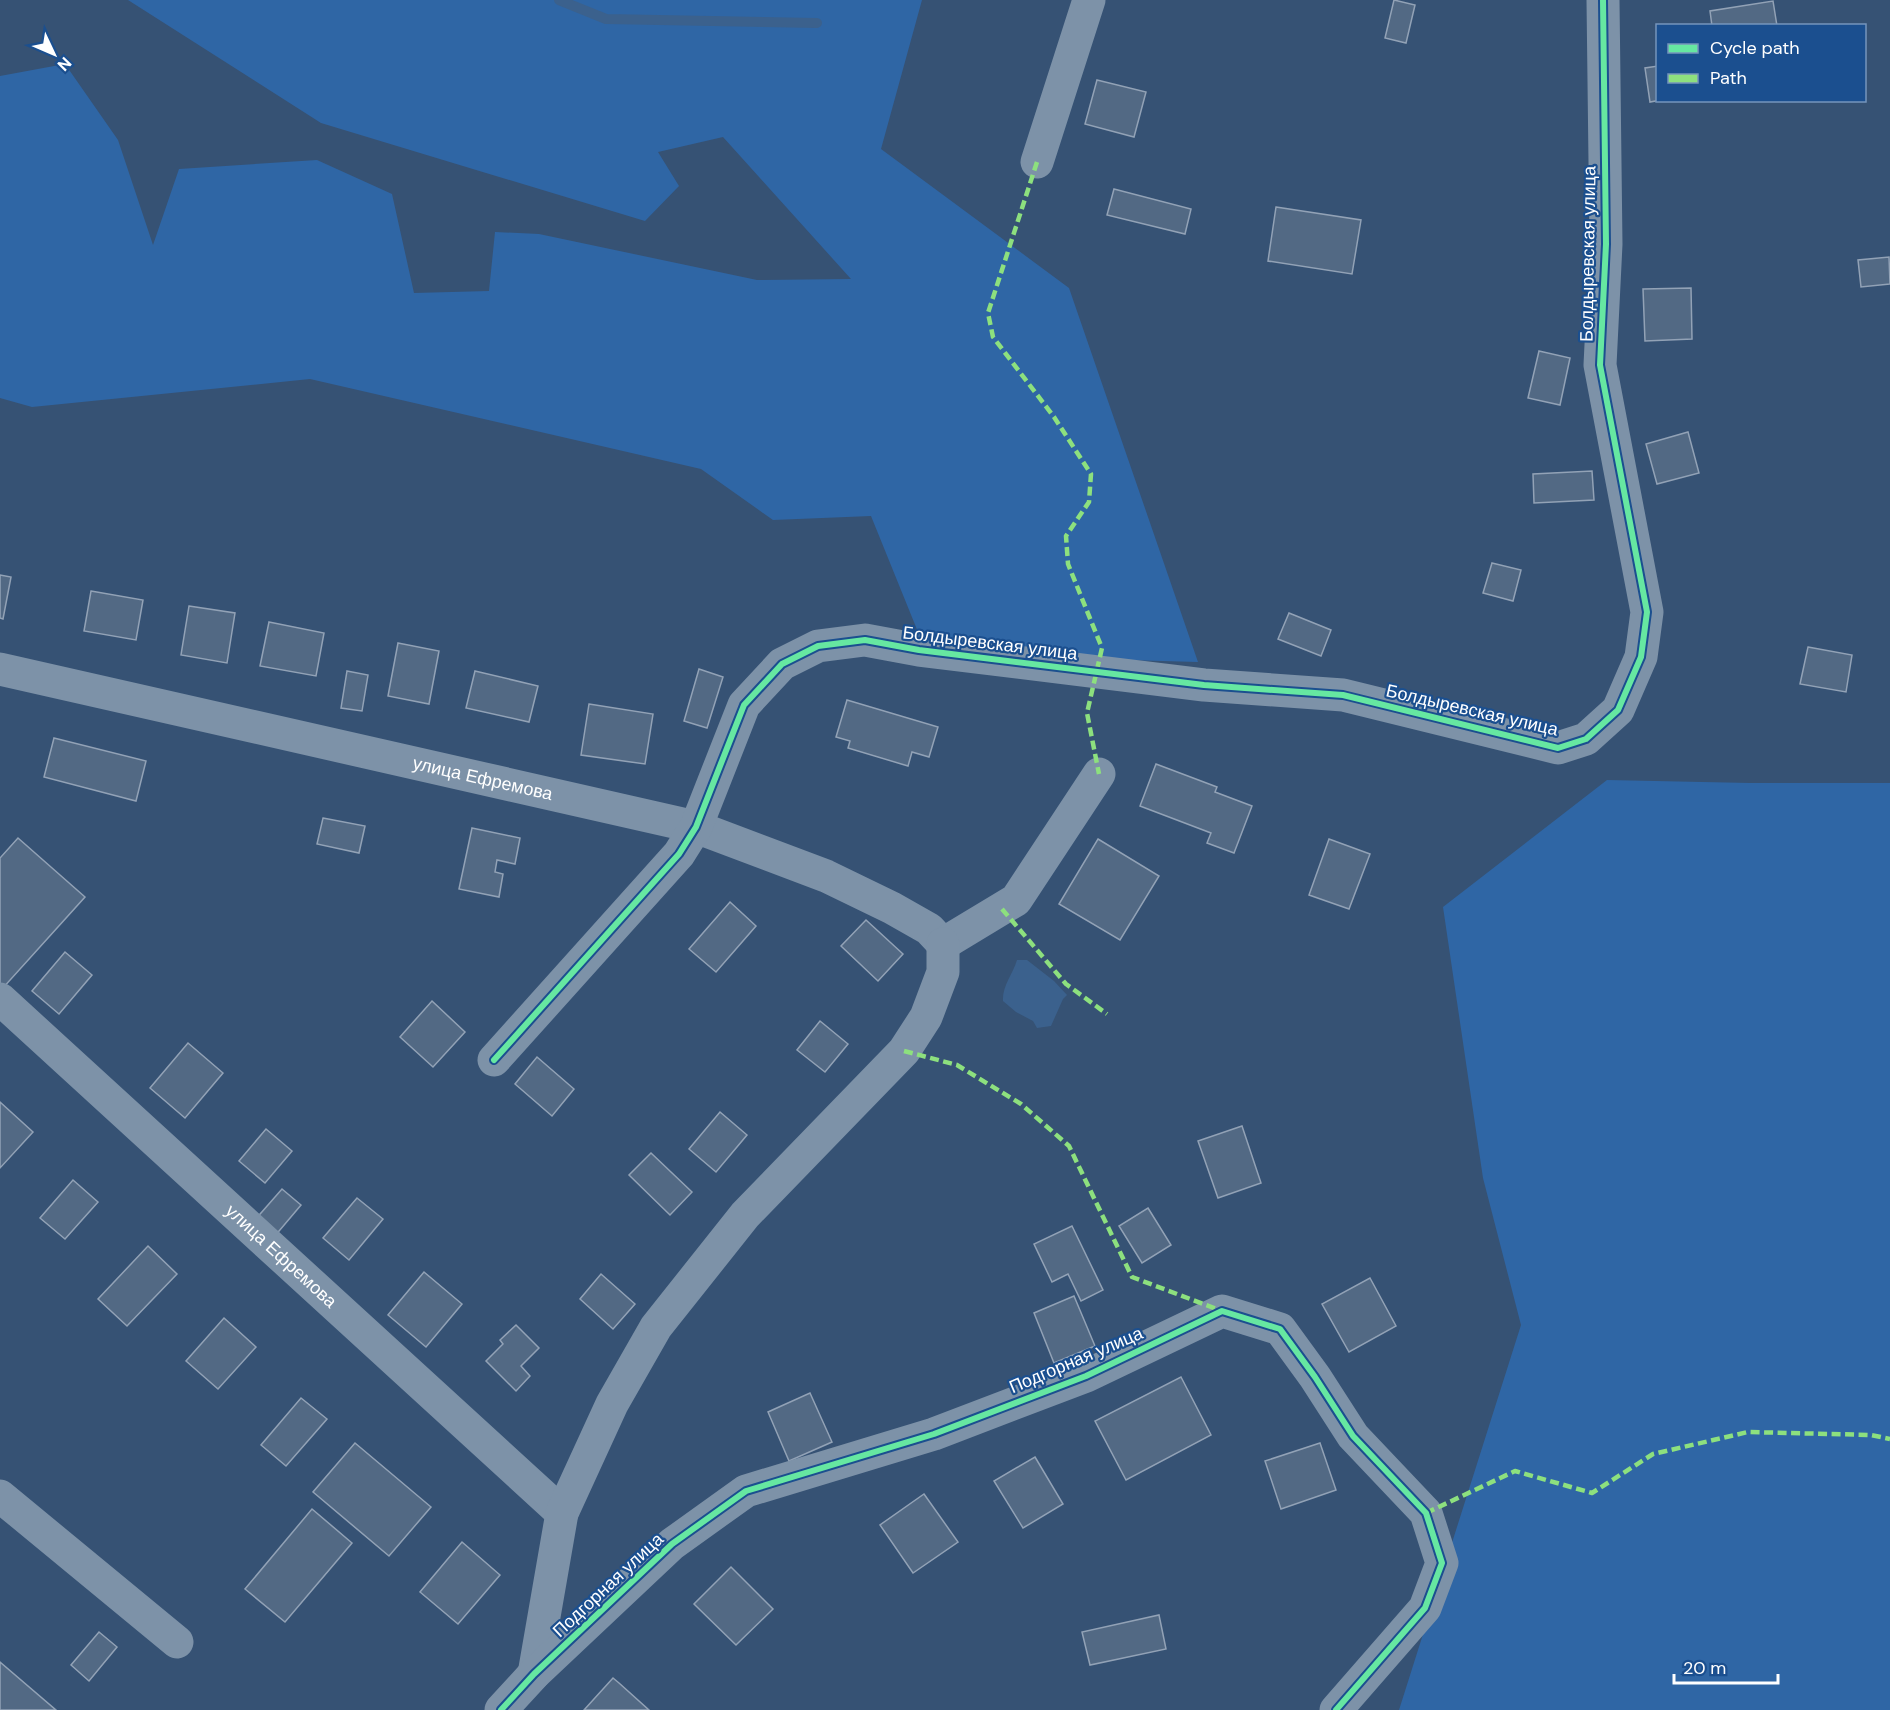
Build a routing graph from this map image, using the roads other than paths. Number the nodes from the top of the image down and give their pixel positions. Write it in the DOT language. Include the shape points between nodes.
graph roads {
  1 [pos="1089,0"];
  2 [pos="1603,0"];
  3 [pos="1037,162"];
  4 [pos="0,669"];
  5 [pos="1099,774"];
  6 [pos="696,827"];
  7 [pos="943,944"];
  8 [pos="0,999"];
  9 [pos="494,1060"];
  10 [pos="0,1496"];
  11 [pos="562,1513"];
  12 [pos="177,1641"];
  13 [pos="534,1674"];
  14 [pos="501,1710"];
  15 [pos="1336,1710"];
  1 -- 3 [label="street"];
  2 -- 6 [label="street, Болдыревская улица" via="1606,244 1600,365 1647,612 1641,657 1618,710 1587,739 1558,748 1343,695 1204,685 865,640 819,646 782,664 744,705"];
  4 -- 6 [label="street, улица Ефремова"];
  5 -- 7 [label="street" via="1016,900"];
  6 -- 7 [label="street, улица Ефремова" via="826,876 929,929"];
  6 -- 9 [label="street, Болдыревская улица" via="679,854"];
  7 -- 11 [label="street" via="943,972 926,1017 904,1051 745,1215 656,1327 612,1404"];
  8 -- 11 [label="street, улица Ефремова"];
  10 -- 12 [label="street"];
  11 -- 13 [label="street"];
  13 -- 14 [label="street, Подгорная улица"];
  13 -- 15 [label="street, Подгорная улица" via="672,1545 746,1491 934,1434 1086,1376 1222,1311 1280,1329 1353,1436 1426,1513 1442,1563 1425,1608"];
}
